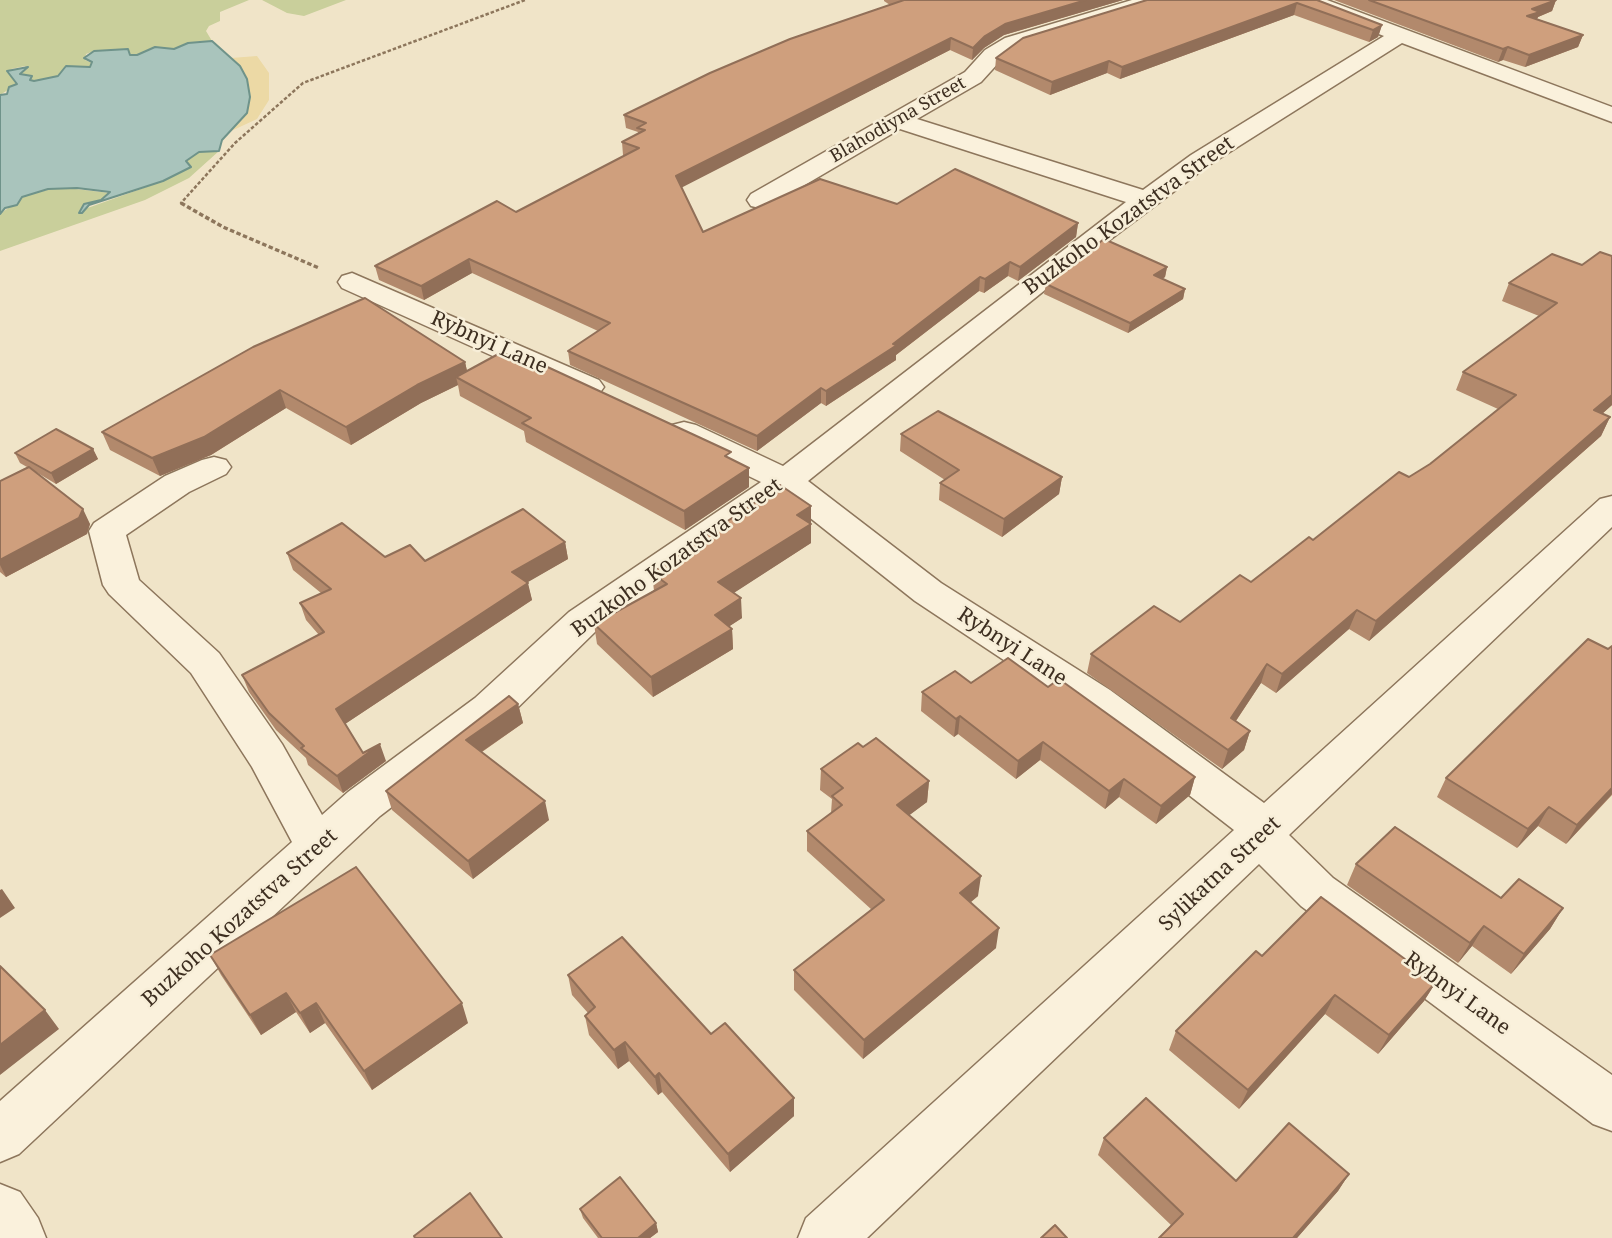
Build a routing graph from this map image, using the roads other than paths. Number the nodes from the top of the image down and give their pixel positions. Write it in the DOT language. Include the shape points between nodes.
graph roads {
  1 [pos="1154,0"];
  2 [pos="1308,0"];
  3 [pos="1399,36"];
  4 [pos="1612,115"];
  5 [pos="895,120"];
  6 [pos="760,200"];
  7 [pos="1147,200"];
  8 [pos="352,282"];
  9 [pos="214,467"];
  10 [pos="786,481"];
  11 [pos="1612,507"];
  12 [pos="1260,836"];
  13 [pos="318,848"];
  14 [pos="1612,1107"];
  15 [pos="0,1136"];
  16 [pos="0,1212"];
  17 [pos="18,1238"];
  18 [pos="826,1238"];
  1 -- 5 [label="street, Blahodiyna Street" via="1013,43 993,55 973,77"];
  2 -- 3 [label="street"];
  3 -- 4 [label="street"];
  3 -- 7 [label="street, Buzkoho Kozatstva Street" via="1200,160"];
  5 -- 6 [label="street, Blahodiyna Street"];
  5 -- 7 [label="street"];
  7 -- 10 [label="street, Buzkoho Kozatstva Street"];
  8 -- 10 [label="street, Rybnyi Lane"];
  9 -- 13 [label="street" via="177,484 107,531 116,564 122,585 205,663 267,756"];
  10 -- 12 [label="street, Rybnyi Lane" via="928,592 1096,701 1221,792 1248,815"];
  10 -- 13 [label="street, Buzkoho Kozatstva Street" via="583,621 490,709 365,804"];
  11 -- 12 [label="street, Sylikatna Street"];
  12 -- 14 [label="street, Rybnyi Lane" via="1317,892"];
  12 -- 18 [label="street, Sylikatna Street"];
  13 -- 15 [label="street, Buzkoho Kozatstva Street"];
  16 -- 17 [label="street"];
}
